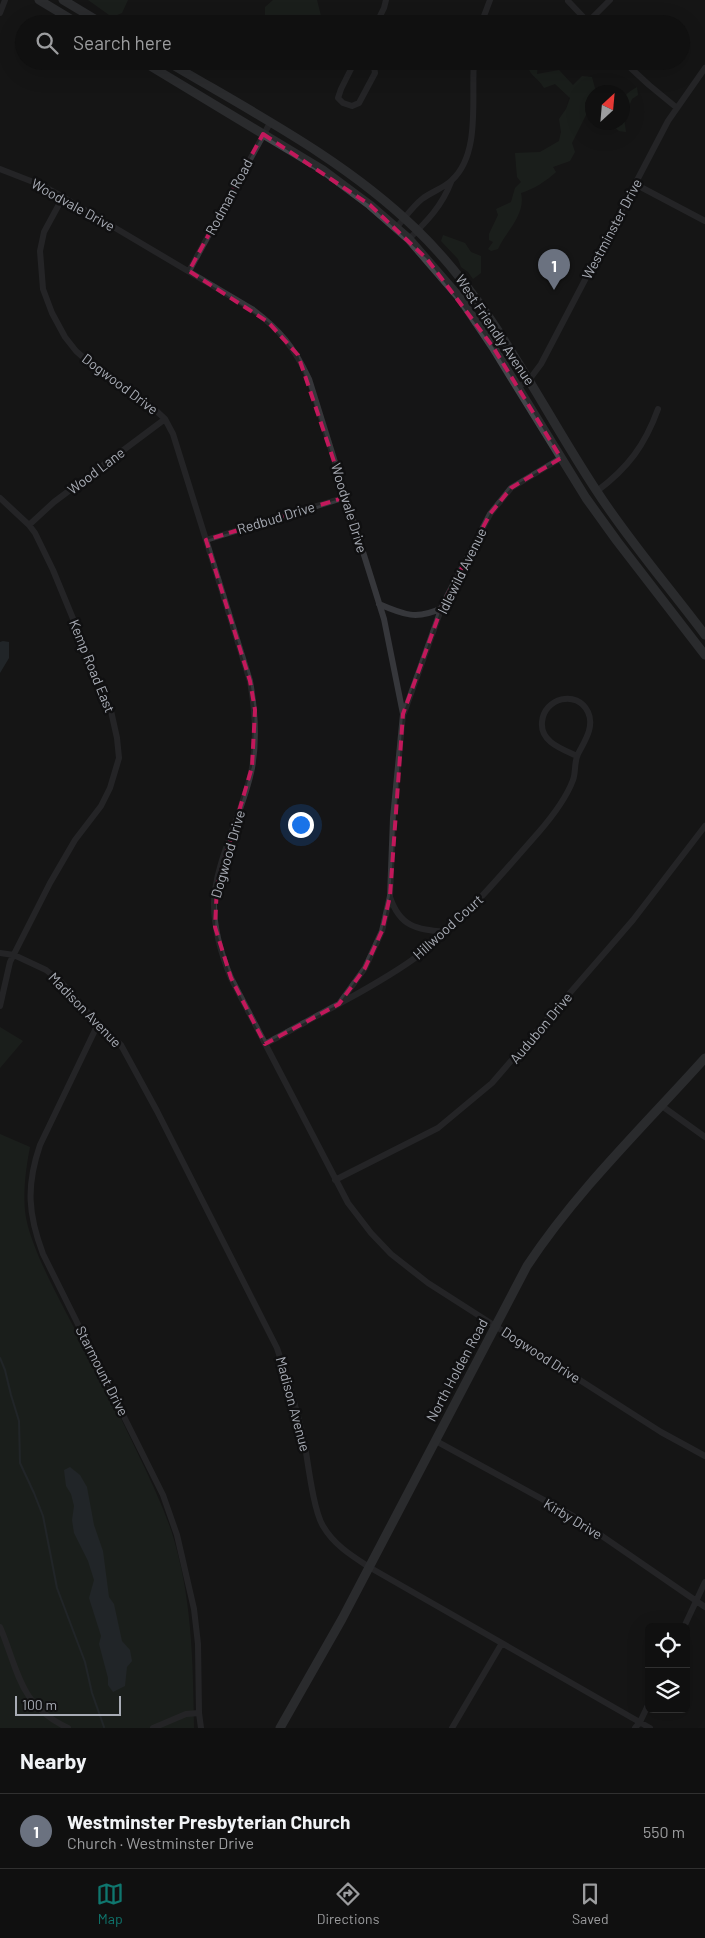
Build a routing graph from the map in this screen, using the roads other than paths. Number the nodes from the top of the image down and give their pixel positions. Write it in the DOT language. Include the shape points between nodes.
graph roads {
  1 [pos="5,0"];
  2 [pos="39,0"];
  3 [pos="63,0"];
  4 [pos="386,0"];
  5 [pos="490,0"];
  6 [pos="610,0"];
  7 [pos="568,1"];
  8 [pos="0,13"];
  9 [pos="64,15"];
  10 [pos="88,15"];
  11 [pos="380,15"];
  12 [pos="484,15"];
  13 [pos="581,15"];
  14 [pos="596,15"];
  15 [pos="705,68"];
  16 [pos="157,70"];
  17 [pos="181,70"];
  18 [pos="350,70"];
  19 [pos="374,70"];
  20 [pos="474,70"];
  21 [pos="633,70"];
  22 [pos="677,108"];
  23 [pos="270,123"];
  24 [pos="263,134"];
  25 [pos="0,169"];
  26 [pos="451,182"];
  27 [pos="635,184"];
  28 [pos="63,197"];
  29 [pos="405,218"];
  30 [pos="705,221"];
  31 [pos="396,228"];
  32 [pos="418,230"];
  33 [pos="409,239"];
  34 [pos="189,271"];
  35 [pos="529,380"];
  36 [pos="518,387"];
  37 [pos="658,409"];
  38 [pos="165,419"];
  39 [pos="561,458"];
  40 [pos="597,491"];
  41 [pos="346,497"];
  42 [pos="0,498"];
  43 [pos="29,525"];
  44 [pos="206,540"];
  45 [pos="379,604"];
  46 [pos="442,608"];
  47 [pos="705,635"];
  48 [pos="705,655"];
  49 [pos="403,714"];
  50 [pos="577,756"];
  51 [pos="705,826"];
  52 [pos="390,896"];
  53 [pos="445,932"];
  54 [pos="0,952"];
  55 [pos="14,955"];
  56 [pos="339,1004"];
  57 [pos="0,1006"];
  58 [pos="98,1024"];
  59 [pos="266,1044"];
  60 [pos="705,1058"];
  61 [pos="662,1106"];
  62 [pos="705,1137"];
  63 [pos="335,1180"];
  64 [pos="495,1326"];
  65 [pos="436,1440"];
  66 [pos="705,1456"];
  67 [pos="369,1567"];
  68 [pos="705,1582"];
  69 [pos="696,1600"];
  70 [pos="705,1607"];
  71 [pos="686,1623"];
  72 [pos="0,1627"];
  73 [pos="502,1643"];
  74 [pos="645,1712"];
  75 [pos="199,1713"];
  76 [pos="640,1722"];
  77 [pos="68,1728"];
  78 [pos="153,1728"];
  79 [pos="201,1728"];
  80 [pos="280,1728"];
  81 [pos="452,1728"];
  82 [pos="635,1728"];
  83 [pos="650,1728"];
  1 -- 8 [label="street"];
  2 -- 9 [label="main road"];
  3 -- 10 [label="main road"];
  4 -- 11 [label="street"];
  5 -- 12 [label="street"];
  6 -- 14 [label="street"];
  7 -- 13 [label="street"];
  15 -- 22 [label="street, Westminster Drive"];
  16 -- 24 [label="main road, West Friendly Avenue"];
  17 -- 23 [label="main road, West Friendly Avenue"];
  18 -- 19 [label="street" via="338,98 352,106 359,103"];
  20 -- 26 [label="street" via="469,151 461,170"];
  21 -- 22 [label="street"];
  22 -- 27 [label="street, Westminster Drive"];
  23 -- 24 [label="street, Rodman Road"];
  23 -- 29 [label="main road, West Friendly Avenue" via="330,160"];
  24 -- 31 [label="main road, West Friendly Avenue" via="323,170"];
  24 -- 34 [label="street, Rodman Road"];
  25 -- 28 [label="street, Woodvale Drive"];
  26 -- 29 [label="street" via="421,200"];
  26 -- 32 [label="street" via="436,212"];
  27 -- 30 [label="street"];
  27 -- 35 [label="street, Westminster Drive" via="541,364"];
  28 -- 34 [label="street, Woodvale Drive"];
  28 -- 38 [label="street, Dogwood Drive" via="44,232 40,251 43,289 52,313 65,337 82,356"];
  29 -- 31 [label="street"];
  29 -- 32 [label="main road, West Friendly Avenue"];
  31 -- 33 [label="main road, West Friendly Avenue"];
  32 -- 33 [label="street"];
  32 -- 35 [label="main road, West Friendly Avenue" via="470,291"];
  33 -- 36 [label="main road, West Friendly Avenue" via="460,298"];
  34 -- 41 [label="street, Woodvale Drive" via="268,322 298,355 309,378"];
  35 -- 36 [label="street, Westminster Drive"];
  35 -- 40 [label="main road, West Friendly Avenue"];
  36 -- 39 [label="main road, West Friendly Avenue"];
  37 -- 40 [label="street" via="636,455"];
  38 -- 43 [label="street, Wood Lane" via="54,502"];
  38 -- 44 [label="street, Dogwood Drive" via="173,434"];
  39 -- 46 [label="street, Idlewild Avenue" via="511,488 490,514"];
  39 -- 48 [label="main road, West Friendly Avenue" via="612,534"];
  40 -- 47 [label="main road, West Friendly Avenue"];
  41 -- 44 [label="street, Redbud Drive"];
  41 -- 45 [label="street, Woodvale Drive"];
  42 -- 43 [label="street, Kemp Road East"];
  43 -- 55 [label="street, Kemp Road East" via="53,570 111,711 119,758 101,806 55,874"];
  44 -- 59 [label="street, Dogwood Drive" via="250,681 255,710 252,768 217,886 215,928 231,978"];
  45 -- 46 [label="street" via="400,614 411,615 429,614"];
  45 -- 49 [label="street, Woodvale Drive"];
  46 -- 49 [label="street, Idlewild Avenue"];
  49 -- 52 [label="street, Woodvale Drive" via="393,818"];
  50 -- 50 [label="street, Hillwood Court" via="590,730 588,713 579,702 566,698 558,700 546,709 541,724 546,738"];
  50 -- 53 [label="street, Hillwood Court" via="573,782 547,823 476,905"];
  51 -- 63 [label="street, Audubon Drive" via="633,920 492,1083 438,1128"];
  52 -- 53 [label="street" via="395,911 409,924 423,930"];
  52 -- 56 [label="street, Woodvale Drive" via="382,931 366,968"];
  53 -- 56 [label="street, Hillwood Court" via="381,981"];
  54 -- 55 [label="street"];
  55 -- 57 [label="street, Kemp Road East"];
  55 -- 58 [label="street, Madison Avenue" via="46,970 61,982"];
  56 -- 59 [label="street, Hillwood Court"];
  58 -- 67 [label="street, Madison Avenue" via="121,1045 277,1348 292,1394 323,1526 344,1550"];
  58 -- 75 [label="street, Starmount Drive" via="34,1164 31,1204 34,1229 164,1494 194,1609"];
  59 -- 63 [label="street, Dogwood Drive"];
  60 -- 61 [label="main road, North Holden Road"];
  61 -- 62 [label="street"];
  61 -- 64 [label="main road, North Holden Road" via="553,1228 527,1266"];
  63 -- 64 [label="street, Dogwood Drive" via="348,1203 391,1254 428,1283"];
  64 -- 65 [label="main road, North Holden Road"];
  64 -- 66 [label="street, Dogwood Drive" via="661,1432"];
  65 -- 67 [label="main road, North Holden Road"];
  65 -- 69 [label="street, Kirby Drive" via="573,1516"];
  67 -- 73 [label="street, Madison Avenue"];
  67 -- 80 [label="main road, North Holden Road"];
  68 -- 69 [label="street"];
  69 -- 70 [label="street, Kirby Drive"];
  69 -- 71 [label="street"];
  72 -- 77 [label="street" via="28,1696 39,1710"];
  73 -- 76 [label="street, Madison Avenue"];
  73 -- 81 [label="street"];
  74 -- 76 [label="street"];
  75 -- 78 [label="street" via="186,1714"];
  75 -- 79 [label="street, Starmount Drive"];
  76 -- 82 [label="street"];
  76 -- 83 [label="street, Madison Avenue"];
}
